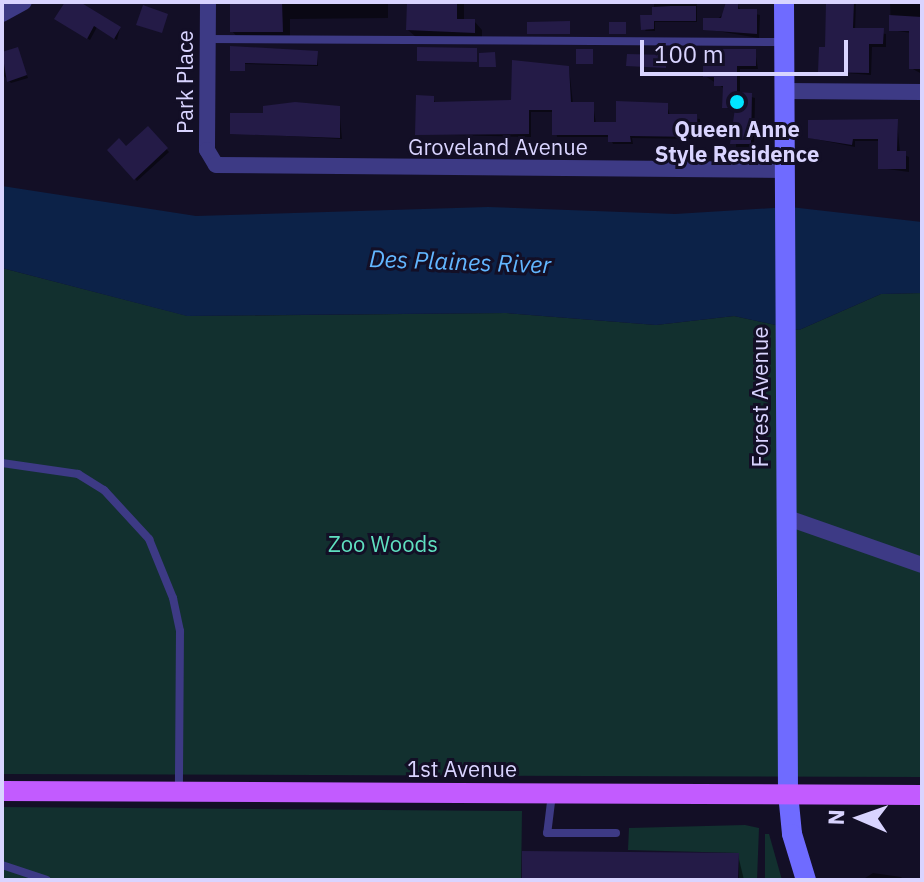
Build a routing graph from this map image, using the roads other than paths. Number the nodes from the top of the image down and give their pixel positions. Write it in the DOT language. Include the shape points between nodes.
graph roads {
  1 [pos="24,2"];
  2 [pos="208,2"];
  3 [pos="784,2"];
  4 [pos="2,14"];
  5 [pos="207,39"];
  6 [pos="784,42"];
  7 [pos="785,91"];
  8 [pos="922,92"];
  9 [pos="211,161"];
  10 [pos="785,170"];
  11 [pos="2,463"];
  12 [pos="785,517"];
  13 [pos="922,565"];
  14 [pos="2,791"];
  15 [pos="179,792"];
  16 [pos="552,793"];
  17 [pos="788,793"];
  18 [pos="922,795"];
  19 [pos="616,833"];
  20 [pos="2,865"];
  21 [pos="47,880"];
  22 [pos="806,880"];
  1 -- 4 [label="street"];
  2 -- 5 [label="street, Park Place"];
  3 -- 6 [label="street, Forest Avenue"];
  5 -- 6 [label="lane"];
  5 -- 9 [label="street, Park Place"];
  6 -- 7 [label="street, Forest Avenue"];
  7 -- 8 [label="street"];
  7 -- 10 [label="street, Forest Avenue"];
  9 -- 10 [label="street, Groveland Avenue" via="229,167"];
  10 -- 12 [label="street, Forest Avenue"];
  11 -- 15 [label="lane" via="78,474 104,490 149,539 167,578 180,631"];
  12 -- 13 [label="street"];
  12 -- 17 [label="street, Forest Avenue"];
  14 -- 15 [label="main road, 1st Avenue"];
  15 -- 16 [label="main road, 1st Avenue"];
  16 -- 17 [label="main road, 1st Avenue"];
  16 -- 19 [label="lane" via="547,833"];
  17 -- 18 [label="main road, 1st Avenue"];
  17 -- 22 [label="street, Forest Avenue" via="792,834"];
  20 -- 21 [label="lane"];
}
